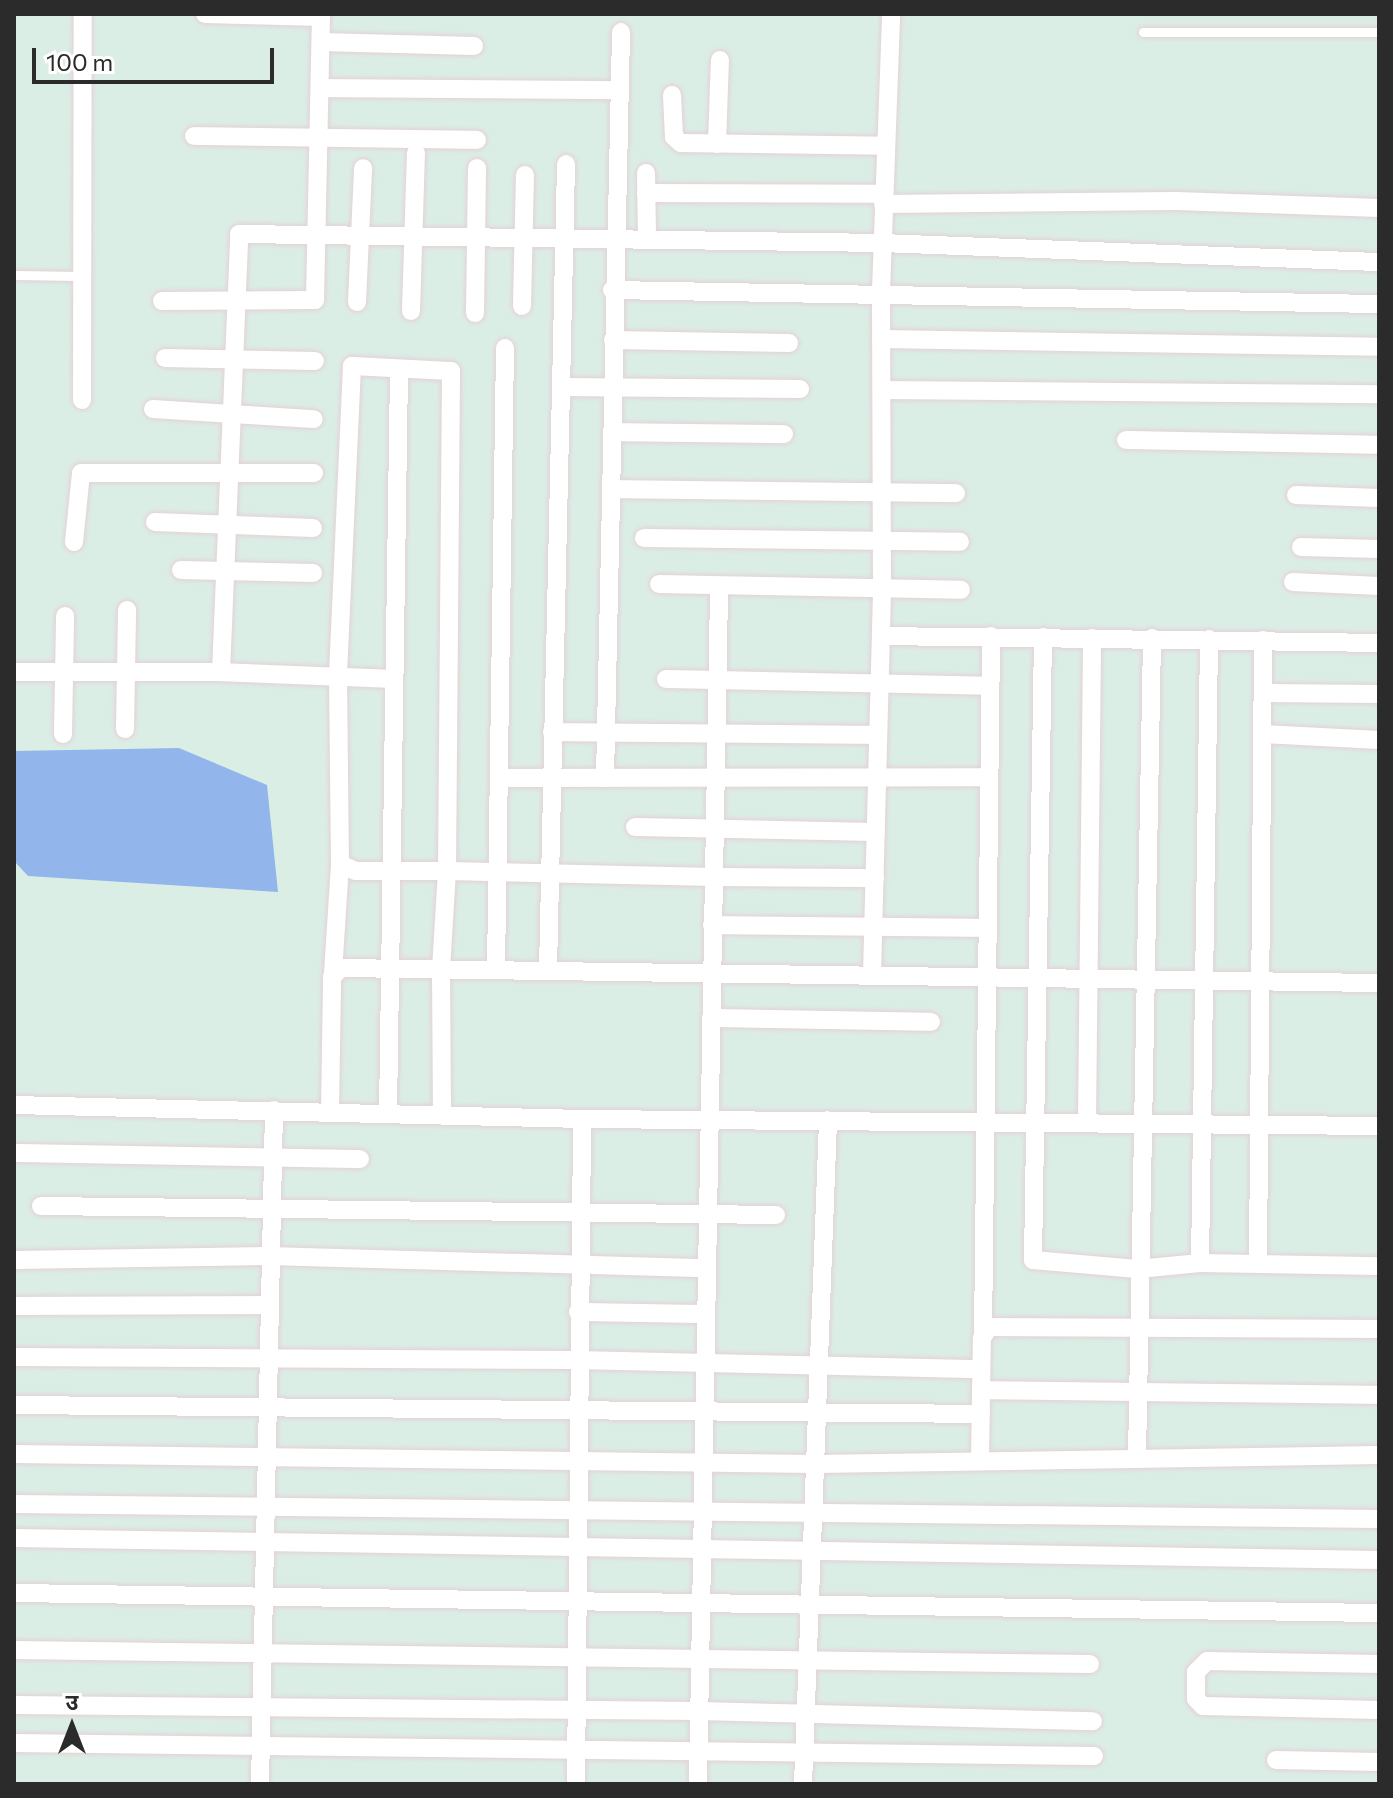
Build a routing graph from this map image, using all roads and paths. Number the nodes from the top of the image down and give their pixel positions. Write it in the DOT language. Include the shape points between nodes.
graph roads {
  1 [pos="83,14"];
  2 [pos="205,14"];
  3 [pos="891,14"];
  4 [pos="321,15"];
  5 [pos="621,32"];
  6 [pos="1143,32"];
  7 [pos="1379,32"];
  8 [pos="321,42"];
  9 [pos="474,46"];
  10 [pos="720,60"];
  11 [pos="320,88"];
  12 [pos="620,90"];
  13 [pos="672,95"];
  14 [pos="194,136"];
  15 [pos="318,136"];
  16 [pos="477,140"];
  17 [pos="717,144"];
  18 [pos="886,146"];
  19 [pos="416,153"];
  20 [pos="566,164"];
  21 [pos="363,168"];
  22 [pos="477,168"];
  23 [pos="646,173"];
  24 [pos="525,175"];
  25 [pos="646,193"];
  26 [pos="883,199"];
  27 [pos="1379,208"];
  28 [pos="316,233"];
  29 [pos="359,234"];
  30 [pos="413,235"];
  31 [pos="476,236"];
  32 [pos="523,237"];
  33 [pos="564,237"];
  34 [pos="613,239"];
  35 [pos="647,239"];
  36 [pos="882,243"];
  37 [pos="1379,262"];
  38 [pos="14,275"];
  39 [pos="81,276"];
  40 [pos="612,290"];
  41 [pos="881,291"];
  42 [pos="162,301"];
  43 [pos="357,302"];
  44 [pos="234,303"];
  45 [pos="1379,304"];
  46 [pos="522,306"];
  47 [pos="411,311"];
  48 [pos="475,313"];
  49 [pos="881,339"];
  50 [pos="613,340"];
  51 [pos="789,343"];
  52 [pos="1379,347"];
  53 [pos="505,348"];
  54 [pos="165,358"];
  55 [pos="232,361"];
  56 [pos="315,361"];
  57 [pos="399,369"];
  58 [pos="561,387"];
  59 [pos="613,387"];
  60 [pos="800,389"];
  61 [pos="882,390"];
  62 [pos="1379,394"];
  63 [pos="82,400"];
  64 [pos="153,409"];
  65 [pos="231,414"];
  66 [pos="314,419"];
  67 [pos="613,432"];
  68 [pos="784,434"];
  69 [pos="1126,440"];
  70 [pos="1379,445"];
  71 [pos="231,472"];
  72 [pos="314,473"];
  73 [pos="613,489"];
  74 [pos="882,492"];
  75 [pos="956,493"];
  76 [pos="1296,495"];
  77 [pos="1379,498"];
  78 [pos="155,522"];
  79 [pos="229,525"];
  80 [pos="313,528"];
  81 [pos="644,538"];
  82 [pos="883,541"];
  83 [pos="74,542"];
  84 [pos="960,542"];
  85 [pos="1301,547"];
  86 [pos="1379,549"];
  87 [pos="181,570"];
  88 [pos="227,572"];
  89 [pos="313,573"];
  90 [pos="1293,582"];
  91 [pos="659,584"];
  92 [pos="1379,586"];
  93 [pos="719,587"];
  94 [pos="882,589"];
  95 [pos="961,590"];
  96 [pos="127,610"];
  97 [pos="65,616"];
  98 [pos="881,636"];
  99 [pos="991,636"];
  100 [pos="1043,637"];
  101 [pos="1092,638"];
  102 [pos="1152,638"];
  103 [pos="1209,639"];
  104 [pos="1263,640"];
  105 [pos="1379,643"];
  106 [pos="14,672"];
  107 [pos="221,672"];
  108 [pos="66,673"];
  109 [pos="124,674"];
  110 [pos="338,676"];
  111 [pos="392,679"];
  112 [pos="666,679"];
  113 [pos="717,681"];
  114 [pos="880,684"];
  115 [pos="990,686"];
  116 [pos="1263,693"];
  117 [pos="1379,694"];
  118 [pos="125,729"];
  119 [pos="552,732"];
  120 [pos="607,732"];
  121 [pos="63,734"];
  122 [pos="716,734"];
  123 [pos="1263,734"];
  124 [pos="878,735"];
  125 [pos="1379,740"];
  126 [pos="989,777"];
  127 [pos="500,778"];
  128 [pos="551,778"];
  129 [pos="605,778"];
  130 [pos="715,779"];
  131 [pos="877,779"];
  132 [pos="635,827"];
  133 [pos="714,828"];
  134 [pos="876,832"];
  135 [pos="340,864"];
  136 [pos="447,871"];
  137 [pos="391,872"];
  138 [pos="498,873"];
  139 [pos="550,874"];
  140 [pos="713,877"];
  141 [pos="875,878"];
  142 [pos="712,925"];
  143 [pos="873,927"];
  144 [pos="985,928"];
  145 [pos="389,968"];
  146 [pos="441,969"];
  147 [pos="496,969"];
  148 [pos="548,970"];
  149 [pos="711,972"];
  150 [pos="333,973"];
  151 [pos="872,974"];
  152 [pos="984,975"];
  153 [pos="1039,976"];
  154 [pos="1089,976"];
  155 [pos="1147,977"];
  156 [pos="1203,978"];
  157 [pos="1261,979"];
  158 [pos="1379,983"];
  159 [pos="711,1018"];
  160 [pos="931,1022"];
  161 [pos="14,1105"];
  162 [pos="274,1110"];
  163 [pos="330,1111"];
  164 [pos="388,1113"];
  165 [pos="442,1115"];
  166 [pos="582,1119"];
  167 [pos="710,1120"];
  168 [pos="828,1120"];
  169 [pos="983,1121"];
  170 [pos="1035,1122"];
  171 [pos="1087,1123"];
  172 [pos="1146,1123"];
  173 [pos="1206,1124"];
  174 [pos="1257,1125"];
  175 [pos="1379,1126"];
  176 [pos="14,1153"];
  177 [pos="271,1155"];
  178 [pos="360,1159"];
  179 [pos="41,1206"];
  180 [pos="268,1208"];
  181 [pos="581,1213"];
  182 [pos="776,1215"];
  183 [pos="708,1216"];
  184 [pos="268,1256"];
  185 [pos="14,1260"];
  186 [pos="1200,1263"];
  187 [pos="579,1264"];
  188 [pos="1258,1264"];
  189 [pos="1379,1266"];
  190 [pos="706,1268"];
  191 [pos="1138,1269"];
  192 [pos="269,1305"];
  193 [pos="14,1306"];
  194 [pos="578,1312"];
  195 [pos="705,1314"];
  196 [pos="1139,1329"];
  197 [pos="1379,1329"];
  198 [pos="983,1335"];
  199 [pos="14,1357"];
  200 [pos="267,1359"];
  201 [pos="577,1360"];
  202 [pos="704,1365"];
  203 [pos="818,1366"];
  204 [pos="981,1369"];
  205 [pos="981,1390"];
  206 [pos="1139,1391"];
  207 [pos="1379,1395"];
  208 [pos="14,1405"];
  209 [pos="265,1409"];
  210 [pos="577,1411"];
  211 [pos="704,1414"];
  212 [pos="981,1414"];
  213 [pos="816,1415"];
  214 [pos="14,1454"];
  215 [pos="1379,1455"];
  216 [pos="263,1456"];
  217 [pos="1137,1458"];
  218 [pos="980,1459"];
  219 [pos="578,1461"];
  220 [pos="704,1462"];
  221 [pos="816,1464"];
  222 [pos="14,1504"];
  223 [pos="262,1507"];
  224 [pos="578,1512"];
  225 [pos="703,1514"];
  226 [pos="815,1514"];
  227 [pos="1379,1519"];
  228 [pos="14,1538"];
  229 [pos="262,1543"];
  230 [pos="577,1546"];
  231 [pos="703,1548"];
  232 [pos="813,1550"];
  233 [pos="1379,1560"];
  234 [pos="14,1593"];
  235 [pos="262,1597"];
  236 [pos="577,1600"];
  237 [pos="701,1603"];
  238 [pos="807,1603"];
  239 [pos="1379,1613"];
  240 [pos="14,1650"];
  241 [pos="262,1650"];
  242 [pos="577,1656"];
  243 [pos="701,1658"];
  244 [pos="805,1660"];
  245 [pos="1090,1664"];
  246 [pos="1379,1664"];
  247 [pos="14,1705"];
  248 [pos="260,1707"];
  249 [pos="1379,1710"];
  250 [pos="576,1711"];
  251 [pos="700,1711"];
  252 [pos="805,1714"];
  253 [pos="1093,1721"];
  254 [pos="14,1743"];
  255 [pos="259,1744"];
  256 [pos="576,1748"];
  257 [pos="699,1750"];
  258 [pos="803,1750"];
  259 [pos="1094,1756"];
  260 [pos="1276,1760"];
  261 [pos="1379,1762"];
  262 [pos="260,1784"];
  263 [pos="576,1784"];
  264 [pos="698,1784"];
  265 [pos="803,1784"];
  1 -- 39 [label="street"];
  2 -- 4 [label="street"];
  3 -- 18 [label="street"];
  4 -- 8 [label="street"];
  5 -- 12 [label="street"];
  6 -- 7 [label="lane"];
  8 -- 9 [label="street"];
  8 -- 11 [label="street"];
  10 -- 17 [label="street"];
  11 -- 12 [label="street"];
  11 -- 15 [label="street"];
  12 -- 34 [label="street"];
  13 -- 17 [label="street" via="677,141"];
  14 -- 15 [label="street"];
  15 -- 16 [label="street"];
  15 -- 28 [label="street"];
  17 -- 18 [label="street"];
  18 -- 26 [label="street"];
  19 -- 30 [label="street"];
  20 -- 33 [label="street"];
  21 -- 29 [label="street"];
  22 -- 31 [label="street"];
  23 -- 25 [label="street"];
  24 -- 32 [label="street"];
  25 -- 26 [label="street"];
  25 -- 35 [label="street"];
  26 -- 27 [label="street"];
  26 -- 36 [label="street"];
  28 -- 29 [label="street"];
  28 -- 44 [label="street" via="237,236"];
  28 -- 44 [label="street" via="315,300"];
  29 -- 30 [label="street"];
  29 -- 43 [label="street"];
  30 -- 31 [label="street"];
  30 -- 47 [label="street"];
  31 -- 32 [label="street"];
  31 -- 48 [label="street"];
  32 -- 33 [label="street"];
  32 -- 46 [label="street"];
  33 -- 34 [label="street"];
  33 -- 58 [label="street"];
  34 -- 35 [label="street"];
  34 -- 40 [label="street"];
  35 -- 36 [label="street"];
  36 -- 37 [label="street"];
  36 -- 41 [label="street"];
  38 -- 39 [label="lane"];
  39 -- 63 [label="street"];
  40 -- 41 [label="street"];
  40 -- 50 [label="street"];
  41 -- 45 [label="street"];
  41 -- 49 [label="street"];
  42 -- 44 [label="street"];
  44 -- 55 [label="street"];
  49 -- 52 [label="street"];
  49 -- 61 [label="street"];
  50 -- 51 [label="street"];
  50 -- 59 [label="street"];
  53 -- 127 [label="street"];
  54 -- 55 [label="street"];
  55 -- 56 [label="street"];
  55 -- 65 [label="street"];
  57 -- 110 [label="street" via="352,366"];
  57 -- 111 [label="street"];
  57 -- 136 [label="street" via="451,371"];
  58 -- 59 [label="street"];
  58 -- 119 [label="street"];
  59 -- 60 [label="street"];
  59 -- 67 [label="street"];
  61 -- 62 [label="street"];
  61 -- 74 [label="street"];
  64 -- 65 [label="street"];
  65 -- 66 [label="street"];
  65 -- 71 [label="street"];
  67 -- 68 [label="street"];
  67 -- 73 [label="street"];
  69 -- 70 [label="street"];
  71 -- 72 [label="street"];
  71 -- 79 [label="street"];
  71 -- 83 [label="street" via="81,473"];
  73 -- 74 [label="street"];
  73 -- 120 [label="street"];
  74 -- 75 [label="street"];
  74 -- 82 [label="street"];
  76 -- 77 [label="street"];
  78 -- 79 [label="street"];
  79 -- 80 [label="street"];
  79 -- 88 [label="street"];
  81 -- 82 [label="street"];
  82 -- 84 [label="street"];
  82 -- 94 [label="street"];
  85 -- 86 [label="street"];
  87 -- 88 [label="street"];
  88 -- 89 [label="street"];
  88 -- 107 [label="street"];
  90 -- 92 [label="street"];
  91 -- 93 [label="street"];
  93 -- 94 [label="street"];
  93 -- 113 [label="street"];
  94 -- 95 [label="street"];
  94 -- 98 [label="street"];
  96 -- 109 [label="street"];
  97 -- 108 [label="street"];
  98 -- 99 [label="street"];
  98 -- 114 [label="street"];
  99 -- 100 [label="street"];
  99 -- 115 [label="street"];
  100 -- 101 [label="street"];
  100 -- 153 [label="street"];
  101 -- 102 [label="street"];
  101 -- 154 [label="street"];
  102 -- 103 [label="street"];
  102 -- 155 [label="street"];
  103 -- 104 [label="street"];
  103 -- 156 [label="street"];
  104 -- 105 [label="street"];
  104 -- 116 [label="street"];
  106 -- 108 [label="street"];
  107 -- 109 [label="street"];
  107 -- 110 [label="street"];
  108 -- 109 [label="street"];
  108 -- 121 [label="street"];
  109 -- 118 [label="street"];
  110 -- 111 [label="street"];
  110 -- 135 [label="street"];
  111 -- 137 [label="street"];
  112 -- 113 [label="street"];
  113 -- 114 [label="street"];
  113 -- 122 [label="street"];
  114 -- 115 [label="street"];
  114 -- 124 [label="street"];
  115 -- 126 [label="street"];
  116 -- 117 [label="street"];
  116 -- 123 [label="street"];
  119 -- 120 [label="street"];
  119 -- 128 [label="street"];
  120 -- 122 [label="street"];
  120 -- 129 [label="street"];
  122 -- 124 [label="street"];
  122 -- 130 [label="street"];
  123 -- 125 [label="street"];
  123 -- 157 [label="street"];
  124 -- 131 [label="street"];
  126 -- 131 [label="street"];
  126 -- 144 [label="street"];
  127 -- 128 [label="street"];
  127 -- 138 [label="street"];
  128 -- 129 [label="street"];
  128 -- 139 [label="street"];
  129 -- 130 [label="street"];
  130 -- 131 [label="street"];
  130 -- 133 [label="street"];
  131 -- 134 [label="street"];
  132 -- 133 [label="street"];
  133 -- 134 [label="street"];
  133 -- 140 [label="street"];
  134 -- 141 [label="street"];
  135 -- 137 [label="street" via="356,871"];
  135 -- 150 [label="street"];
  136 -- 137 [label="street"];
  136 -- 138 [label="street"];
  136 -- 146 [label="street"];
  137 -- 145 [label="street"];
  138 -- 139 [label="street"];
  138 -- 147 [label="street"];
  139 -- 140 [label="street"];
  139 -- 148 [label="street"];
  140 -- 141 [label="street"];
  140 -- 142 [label="street"];
  141 -- 143 [label="street"];
  142 -- 143 [label="street"];
  142 -- 149 [label="street"];
  143 -- 144 [label="street"];
  143 -- 151 [label="street"];
  144 -- 152 [label="street"];
  145 -- 146 [label="street"];
  145 -- 150 [label="street" via="341,968"];
  145 -- 164 [label="street"];
  146 -- 147 [label="street"];
  146 -- 165 [label="street"];
  147 -- 148 [label="street"];
  148 -- 149 [label="street"];
  149 -- 151 [label="street"];
  149 -- 159 [label="street"];
  150 -- 163 [label="street"];
  151 -- 152 [label="street"];
  152 -- 153 [label="street"];
  152 -- 169 [label="street"];
  153 -- 154 [label="street"];
  153 -- 170 [label="street"];
  154 -- 155 [label="street"];
  154 -- 171 [label="street"];
  155 -- 156 [label="street"];
  155 -- 172 [label="street"];
  156 -- 157 [label="street"];
  156 -- 173 [label="street"];
  157 -- 158 [label="street"];
  157 -- 174 [label="street"];
  159 -- 160 [label="street"];
  159 -- 167 [label="street"];
  161 -- 162 [label="street"];
  162 -- 163 [label="street"];
  162 -- 177 [label="street"];
  163 -- 164 [label="street"];
  164 -- 165 [label="street"];
  165 -- 166 [label="street"];
  166 -- 167 [label="street"];
  166 -- 181 [label="street"];
  167 -- 168 [label="street"];
  167 -- 183 [label="street"];
  168 -- 169 [label="street"];
  168 -- 203 [label="street"];
  169 -- 170 [label="street"];
  169 -- 198 [label="street"];
  170 -- 171 [label="street"];
  170 -- 191 [label="street" via="1033,1260"];
  171 -- 172 [label="street"];
  172 -- 173 [label="street"];
  172 -- 191 [label="street"];
  173 -- 174 [label="street"];
  173 -- 186 [label="street"];
  174 -- 175 [label="street"];
  174 -- 188 [label="street"];
  176 -- 177 [label="street"];
  177 -- 178 [label="street"];
  177 -- 180 [label="street"];
  179 -- 180 [label="street"];
  180 -- 181 [label="street"];
  180 -- 184 [label="street"];
  181 -- 183 [label="street"];
  181 -- 187 [label="street"];
  182 -- 183 [label="street"];
  183 -- 190 [label="street"];
  184 -- 185 [label="street"];
  184 -- 187 [label="street"];
  184 -- 192 [label="street"];
  186 -- 188 [label="street"];
  186 -- 191 [label="street"];
  187 -- 190 [label="street"];
  187 -- 194 [label="street"];
  188 -- 189 [label="street"];
  190 -- 195 [label="street"];
  191 -- 196 [label="street"];
  192 -- 193 [label="street"];
  192 -- 200 [label="street"];
  194 -- 195 [label="street"];
  194 -- 201 [label="street"];
  195 -- 202 [label="street"];
  196 -- 197 [label="street"];
  196 -- 198 [label="street" via="998,1326"];
  196 -- 206 [label="street"];
  198 -- 204 [label="street"];
  199 -- 200 [label="street"];
  200 -- 201 [label="street"];
  200 -- 209 [label="street"];
  201 -- 202 [label="street"];
  201 -- 210 [label="street"];
  202 -- 203 [label="street"];
  202 -- 211 [label="street"];
  203 -- 204 [label="street"];
  203 -- 213 [label="street"];
  204 -- 205 [label="street"];
  205 -- 206 [label="street"];
  205 -- 212 [label="street"];
  206 -- 207 [label="street"];
  206 -- 217 [label="street"];
  208 -- 209 [label="street"];
  209 -- 210 [label="street"];
  209 -- 216 [label="street"];
  210 -- 211 [label="street"];
  210 -- 219 [label="street"];
  211 -- 213 [label="street"];
  211 -- 220 [label="street"];
  212 -- 213 [label="street"];
  212 -- 218 [label="street"];
  213 -- 221 [label="street"];
  214 -- 216 [label="street"];
  215 -- 217 [label="street"];
  216 -- 219 [label="street"];
  216 -- 223 [label="street"];
  217 -- 218 [label="street"];
  218 -- 221 [label="street"];
  219 -- 220 [label="street"];
  219 -- 224 [label="street"];
  220 -- 221 [label="street"];
  220 -- 225 [label="street"];
  221 -- 226 [label="street"];
  222 -- 223 [label="street"];
  223 -- 224 [label="street"];
  223 -- 229 [label="street"];
  224 -- 225 [label="street"];
  224 -- 230 [label="street"];
  225 -- 226 [label="street"];
  225 -- 231 [label="street"];
  226 -- 227 [label="street"];
  226 -- 232 [label="street"];
  228 -- 229 [label="street"];
  229 -- 230 [label="street"];
  229 -- 235 [label="street"];
  230 -- 231 [label="street"];
  230 -- 236 [label="street"];
  231 -- 232 [label="street"];
  231 -- 237 [label="street"];
  232 -- 233 [label="street"];
  232 -- 238 [label="street"];
  234 -- 235 [label="street"];
  235 -- 236 [label="street"];
  235 -- 241 [label="street"];
  236 -- 237 [label="street"];
  236 -- 242 [label="street"];
  237 -- 238 [label="street"];
  237 -- 243 [label="street"];
  238 -- 239 [label="street"];
  238 -- 244 [label="street"];
  240 -- 241 [label="street"];
  241 -- 242 [label="street"];
  241 -- 248 [label="street"];
  242 -- 243 [label="street"];
  242 -- 250 [label="street"];
  243 -- 244 [label="street"];
  243 -- 251 [label="street"];
  244 -- 245 [label="street"];
  244 -- 252 [label="street"];
  246 -- 249 [label="street" via="1207,1661 1197,1666 1196,1699 1203,1706"];
  247 -- 248 [label="street"];
  248 -- 250 [label="street"];
  248 -- 255 [label="street"];
  250 -- 251 [label="street"];
  250 -- 256 [label="street"];
  251 -- 252 [label="street"];
  251 -- 257 [label="street"];
  252 -- 253 [label="street"];
  252 -- 258 [label="street"];
  254 -- 255 [label="street"];
  255 -- 256 [label="street"];
  255 -- 262 [label="street"];
  256 -- 257 [label="street"];
  256 -- 263 [label="street"];
  257 -- 258 [label="street"];
  257 -- 264 [label="street"];
  258 -- 259 [label="street"];
  258 -- 265 [label="street"];
  260 -- 261 [label="street"];
}
